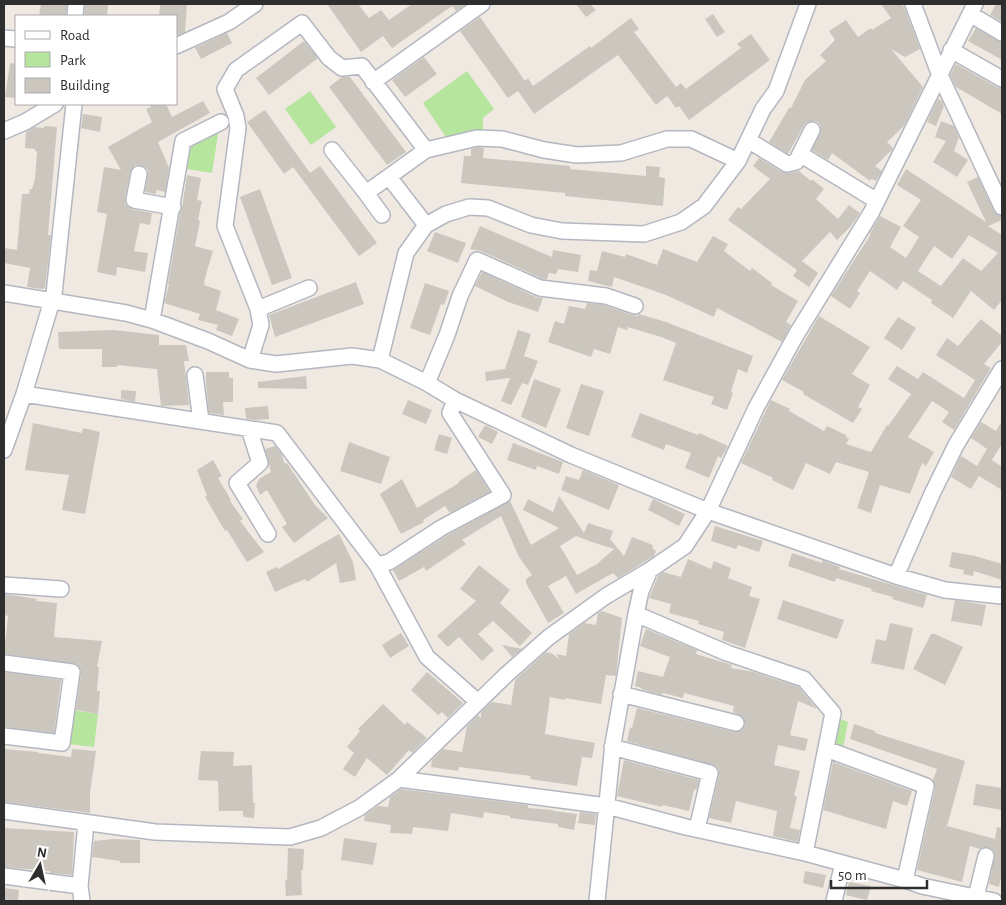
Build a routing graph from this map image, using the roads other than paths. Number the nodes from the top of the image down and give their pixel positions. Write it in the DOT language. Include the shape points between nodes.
graph roads {
  1 [pos="255,4"];
  2 [pos="482,4"];
  3 [pos="808,4"];
  4 [pos="912,4"];
  5 [pos="972,9"];
  6 [pos="1002,32"];
  7 [pos="178,45"];
  8 [pos="951,50"];
  9 [pos="939,73"];
  10 [pos="1002,79"];
  11 [pos="374,82"];
  12 [pos="53,105"];
  13 [pos="74,105"];
  14 [pos="221,122"];
  15 [pos="812,130"];
  16 [pos="4,132"];
  17 [pos="748,140"];
  18 [pos="332,150"];
  19 [pos="426,150"];
  20 [pos="800,154"];
  21 [pos="738,161"];
  22 [pos="139,174"];
  23 [pos="390,177"];
  24 [pos="366,194"];
  25 [pos="877,201"];
  26 [pos="173,207"];
  27 [pos="1002,207"];
  28 [pos="382,215"];
  29 [pos="426,225"];
  30 [pos="309,288"];
  31 [pos="4,293"];
  32 [pos="53,301"];
  33 [pos="635,306"];
  34 [pos="258,309"];
  35 [pos="152,320"];
  36 [pos="250,360"];
  37 [pos="380,360"];
  38 [pos="1002,369"];
  39 [pos="195,375"];
  40 [pos="428,383"];
  41 [pos="24,394"];
  42 [pos="455,400"];
  43 [pos="201,421"];
  44 [pos="248,428"];
  45 [pos="4,447"];
  46 [pos="708,510"];
  47 [pos="268,534"];
  48 [pos="377,565"];
  49 [pos="650,570"];
  50 [pos="896,576"];
  51 [pos="4,584"];
  52 [pos="61,589"];
  53 [pos="1002,596"];
  54 [pos="636,614"];
  55 [pos="4,663"];
  56 [pos="621,694"];
  57 [pos="478,702"];
  58 [pos="736,723"];
  59 [pos="4,736"];
  60 [pos="612,747"];
  61 [pos="826,749"];
  62 [pos="399,779"];
  63 [pos="607,806"];
  64 [pos="4,811"];
  65 [pos="86,823"];
  66 [pos="697,829"];
  67 [pos="805,853"];
  68 [pos="986,856"];
  69 [pos="843,863"];
  70 [pos="4,876"];
  71 [pos="905,880"];
  72 [pos="81,894"];
  73 [pos="976,897"];
  74 [pos="597,901"];
  75 [pos="834,901"];
  76 [pos="994,901"];
  1 -- 7 [label="street" via="229,22"];
  2 -- 11 [label="street"];
  3 -- 17 [label="street" via="776,91"];
  4 -- 9 [label="street"];
  5 -- 6 [label="street"];
  5 -- 8 [label="street"];
  8 -- 9 [label="street"];
  8 -- 10 [label="street"];
  9 -- 25 [label="street"];
  9 -- 27 [label="street"];
  11 -- 19 [label="street"];
  11 -- 34 [label="street" via="362,66 342,68 329,58 302,23 236,70 225,88 238,128 225,226"];
  12 -- 16 [label="street"];
  13 -- 32 [label="street"];
  14 -- 26 [label="street" via="183,141"];
  15 -- 20 [label="street"];
  17 -- 20 [label="street" via="787,164 796,162"];
  17 -- 21 [label="street"];
  18 -- 24 [label="street"];
  19 -- 21 [label="street" via="477,138 502,139 544,150 586,155 621,153 667,139 691,139"];
  19 -- 23 [label="street"];
  20 -- 25 [label="street"];
  21 -- 29 [label="street" via="704,206 681,222 644,234 562,231 532,225 488,208 469,207"];
  22 -- 26 [label="street" via="134,200"];
  23 -- 24 [label="street"];
  23 -- 29 [label="street"];
  24 -- 28 [label="street"];
  25 -- 46 [label="street" via="756,408"];
  26 -- 35 [label="street"];
  29 -- 37 [label="street" via="406,253"];
  30 -- 34 [label="street"];
  31 -- 32 [label="street"];
  32 -- 35 [label="street"];
  32 -- 41 [label="street"];
  33 -- 40 [label="street" via="606,296 540,288 477,260"];
  34 -- 36 [label="street" via="261,325"];
  35 -- 36 [label="street"];
  36 -- 37 [label="street" via="276,364 352,356"];
  37 -- 40 [label="street"];
  38 -- 50 [label="street" via="956,444"];
  39 -- 43 [label="street"];
  40 -- 42 [label="street"];
  41 -- 43 [label="street"];
  41 -- 45 [label="street"];
  42 -- 46 [label="street" via="571,455"];
  42 -- 48 [label="street" via="450,413 503,495 441,528 389,562"];
  43 -- 44 [label="street"];
  44 -- 47 [label="street" via="260,463 237,483"];
  44 -- 48 [label="street" via="277,433"];
  46 -- 49 [label="street" via="685,546"];
  46 -- 50 [label="street"];
  48 -- 57 [label="street" via="427,657"];
  49 -- 54 [label="street"];
  49 -- 57 [label="street" via="606,596 550,637"];
  50 -- 53 [label="street" via="945,590"];
  51 -- 52 [label="street"];
  54 -- 56 [label="street"];
  54 -- 61 [label="street" via="727,653 804,679 833,713"];
  55 -- 59 [label="street" via="72,672 62,743"];
  56 -- 58 [label="street"];
  56 -- 60 [label="street"];
  57 -- 62 [label="street"];
  60 -- 63 [label="street"];
  60 -- 66 [label="street" via="710,773"];
  61 -- 67 [label="street"];
  61 -- 71 [label="street" via="926,786"];
  62 -- 63 [label="street"];
  62 -- 65 [label="street" via="360,808 321,828 290,837 155,832"];
  63 -- 66 [label="street"];
  63 -- 74 [label="street"];
  64 -- 65 [label="street"];
  65 -- 72 [label="street"];
  66 -- 67 [label="street"];
  67 -- 69 [label="street"];
  68 -- 73 [label="street"];
  69 -- 71 [label="street"];
  69 -- 75 [label="street"];
  70 -- 72 [label="street"];
  71 -- 73 [label="street"];
  73 -- 76 [label="street"];
}
